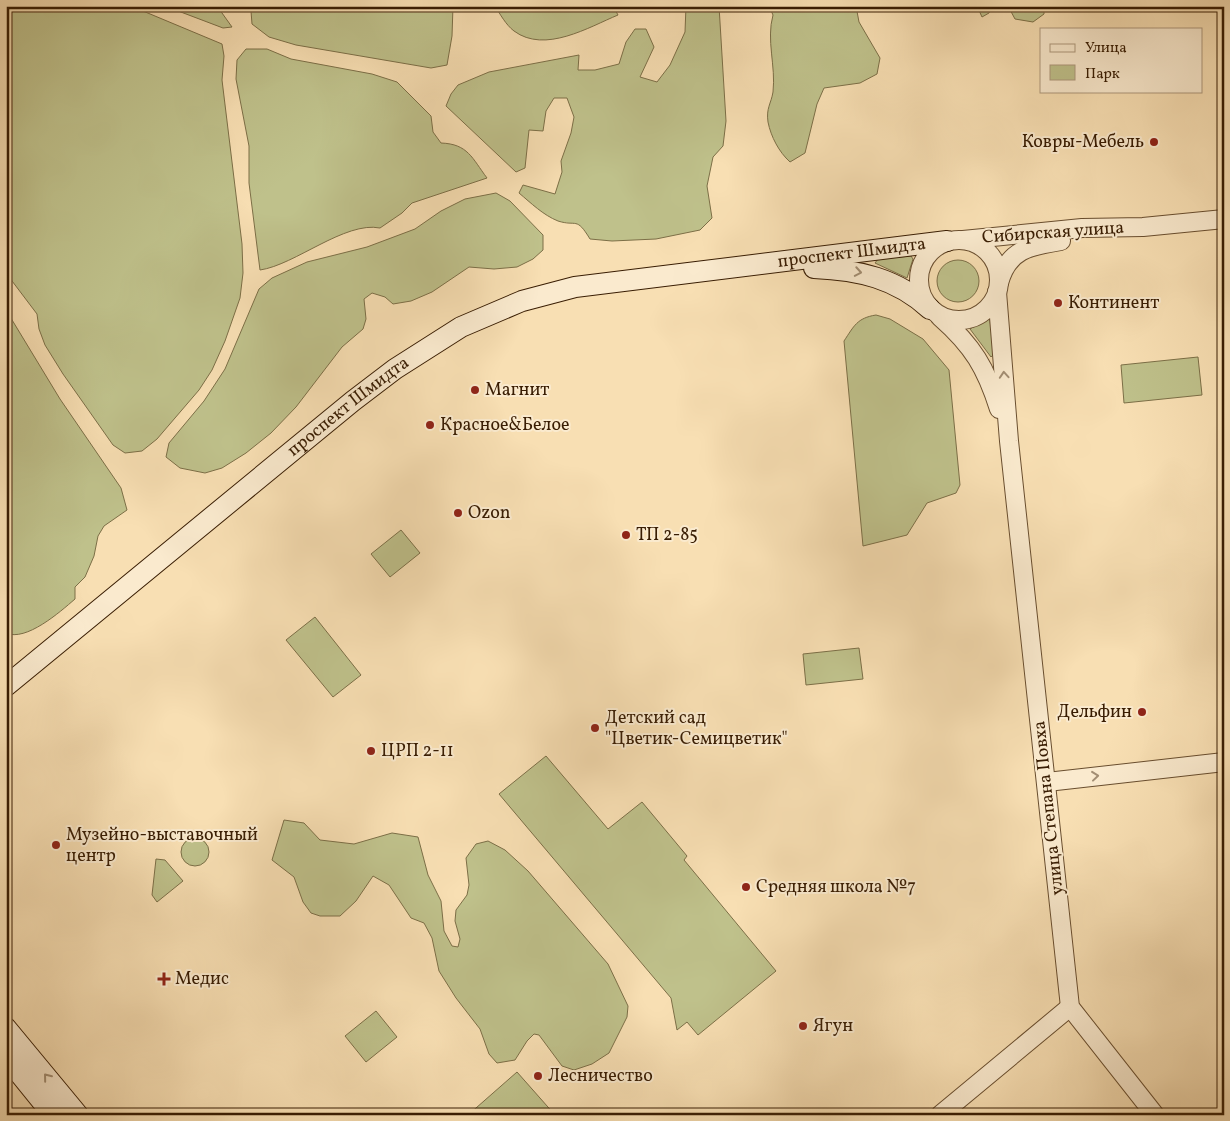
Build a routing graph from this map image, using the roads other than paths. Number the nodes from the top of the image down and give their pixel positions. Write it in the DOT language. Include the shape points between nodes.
graph roads {
  1 [pos="1224,219"];
  2 [pos="1142,227"];
  3 [pos="955,240"];
  4 [pos="757,266"];
  5 [pos="998,289"];
  6 [pos="934,312"];
  7 [pos="1008,441"];
  8 [pos="6,686"];
  9 [pos="1224,762"];
  10 [pos="1046,782"];
  11 [pos="1070,1007"];
  12 [pos="6,1028"];
  13 [pos="6,1057"];
  14 [pos="53,1115"];
  15 [pos="78,1115"];
  16 [pos="940,1115"];
  17 [pos="1155,1115"];
  1 -- 2 [label="street, Сибирская улица"];
  2 -- 3 [label="street, Сибирская улица" via="1082,228"];
  2 -- 5 [label="street, Сибирская улица" via="1029,247 1008,261"];
  3 -- 4 [label="main road, проспект Шмидта"];
  3 -- 5 [label="street" via="979,245 991,256 998,270"];
  3 -- 6 [label="street" via="930,252 919,270 920,291"];
  4 -- 6 [label="main road, проспект Шмидта, one-way" via="862,272 907,290"];
  4 -- 8 [label="main road, проспект Шмидта" via="576,287 522,301 461,327 425,347 353,401"];
  5 -- 6 [label="street" via="990,306 977,316 957,320"];
  7 -- 5 [label="street, улица Степана Повха, one-way"];
  6 -- 7 [label="street, улица Степана Повха" via="964,339 982,363"];
  7 -- 10 [label="street, улица Степана Повха"];
  10 -- 9 [label="street, one-way"];
  10 -- 11 [label="street, улица Степана Повха"];
  11 -- 16 [label="street"];
  11 -- 17 [label="street"];
  15 -- 12 [label="main road, one-way"];
  13 -- 14 [label="main road"];
}
